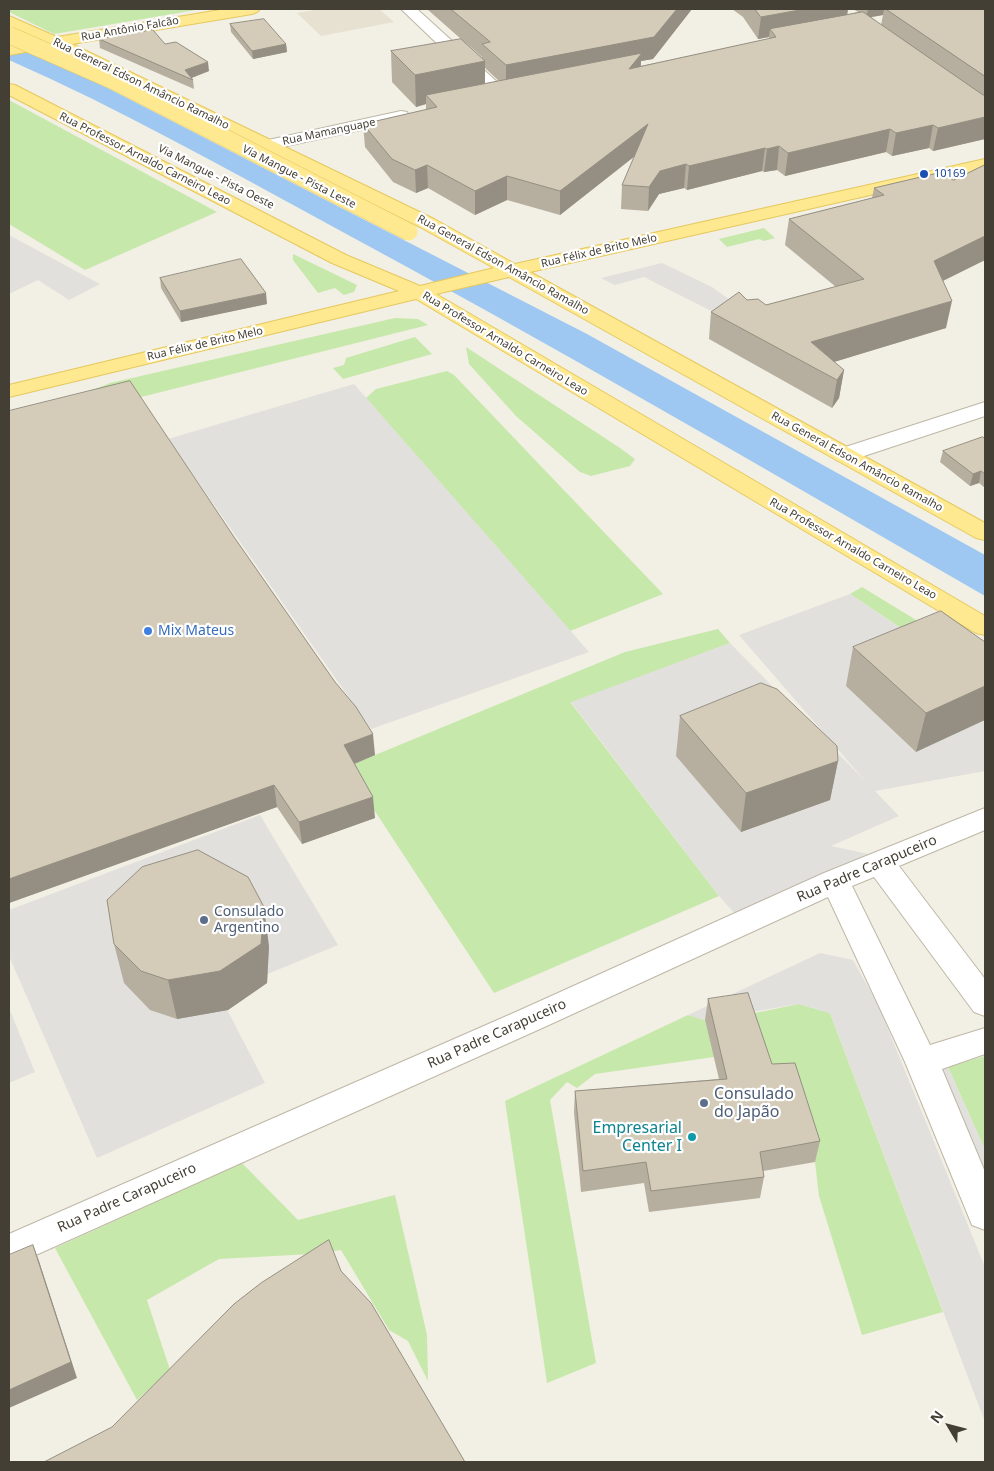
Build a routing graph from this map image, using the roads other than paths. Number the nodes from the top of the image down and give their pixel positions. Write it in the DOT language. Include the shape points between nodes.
graph roads {
  1 [pos="252,9"];
  2 [pos="408,9"];
  3 [pos="9,21"];
  4 [pos="9,35"];
  5 [pos="50,43"];
  6 [pos="9,50"];
  7 [pos="10,81"];
  8 [pos="521,92"];
  9 [pos="501,95"];
  10 [pos="482,99"];
  11 [pos="414,114"];
  12 [pos="268,144"];
  13 [pos="985,164"];
  14 [pos="513,270"];
  15 [pos="424,291"];
  16 [pos="9,391"];
  17 [pos="985,409"];
  18 [pos="844,456"];
  19 [pos="985,533"];
  20 [pos="985,627"];
  21 [pos="985,818"];
  22 [pos="880,863"];
  23 [pos="835,881"];
  24 [pos="985,1003"];
  25 [pos="985,1041"];
  26 [pos="922,1062"];
  27 [pos="985,1214"];
  28 [pos="9,1251"];
  1 -- 5 [label="main road, Rua Antônio Falcão"];
  2 -- 9 [label="street"];
  3 -- 5 [label="main road, Rua General Edson Amâncio Ramalho"];
  4 -- 14 [label="main road, Via Mangue - Pista Leste, bridge" via="116,82 409,232"];
  5 -- 6 [label="main road, Rua Antônio Falcão, bridge"];
  5 -- 12 [label="main road, Rua General Edson Amâncio Ramalho"];
  7 -- 15 [label="main road, Via Mangue - Pista Oeste" via="360,251"];
  7 -- 15 [label="main road, Rua Professor Arnaldo Carneiro Leao" via="339,259"];
  8 -- 9 [label="street"];
  9 -- 10 [label="street"];
  11 -- 12 [label="street, Rua Mamanguape"];
  12 -- 14 [label="main road, Rua General Edson Amâncio Ramalho"];
  13 -- 14 [label="main road, Rua Félix de Brito Melo"];
  14 -- 15 [label="main road, Rua Félix de Brito Melo"];
  14 -- 18 [label="main road, Rua General Edson Amâncio Ramalho"];
  15 -- 16 [label="main road, Rua Félix de Brito Melo"];
  15 -- 20 [label="main road, Rua Professor Arnaldo Carneiro Leao"];
  17 -- 18 [label="street"];
  18 -- 19 [label="main road, Rua General Edson Amâncio Ramalho"];
  21 -- 22 [label="street, Rua Padre Carapuceiro"];
  22 -- 23 [label="street, Rua Padre Carapuceiro"];
  22 -- 24 [label="street"];
  23 -- 26 [label="street"];
  23 -- 28 [label="street, Rua Padre Carapuceiro"];
  25 -- 26 [label="street"];
  26 -- 27 [label="street"];
}
